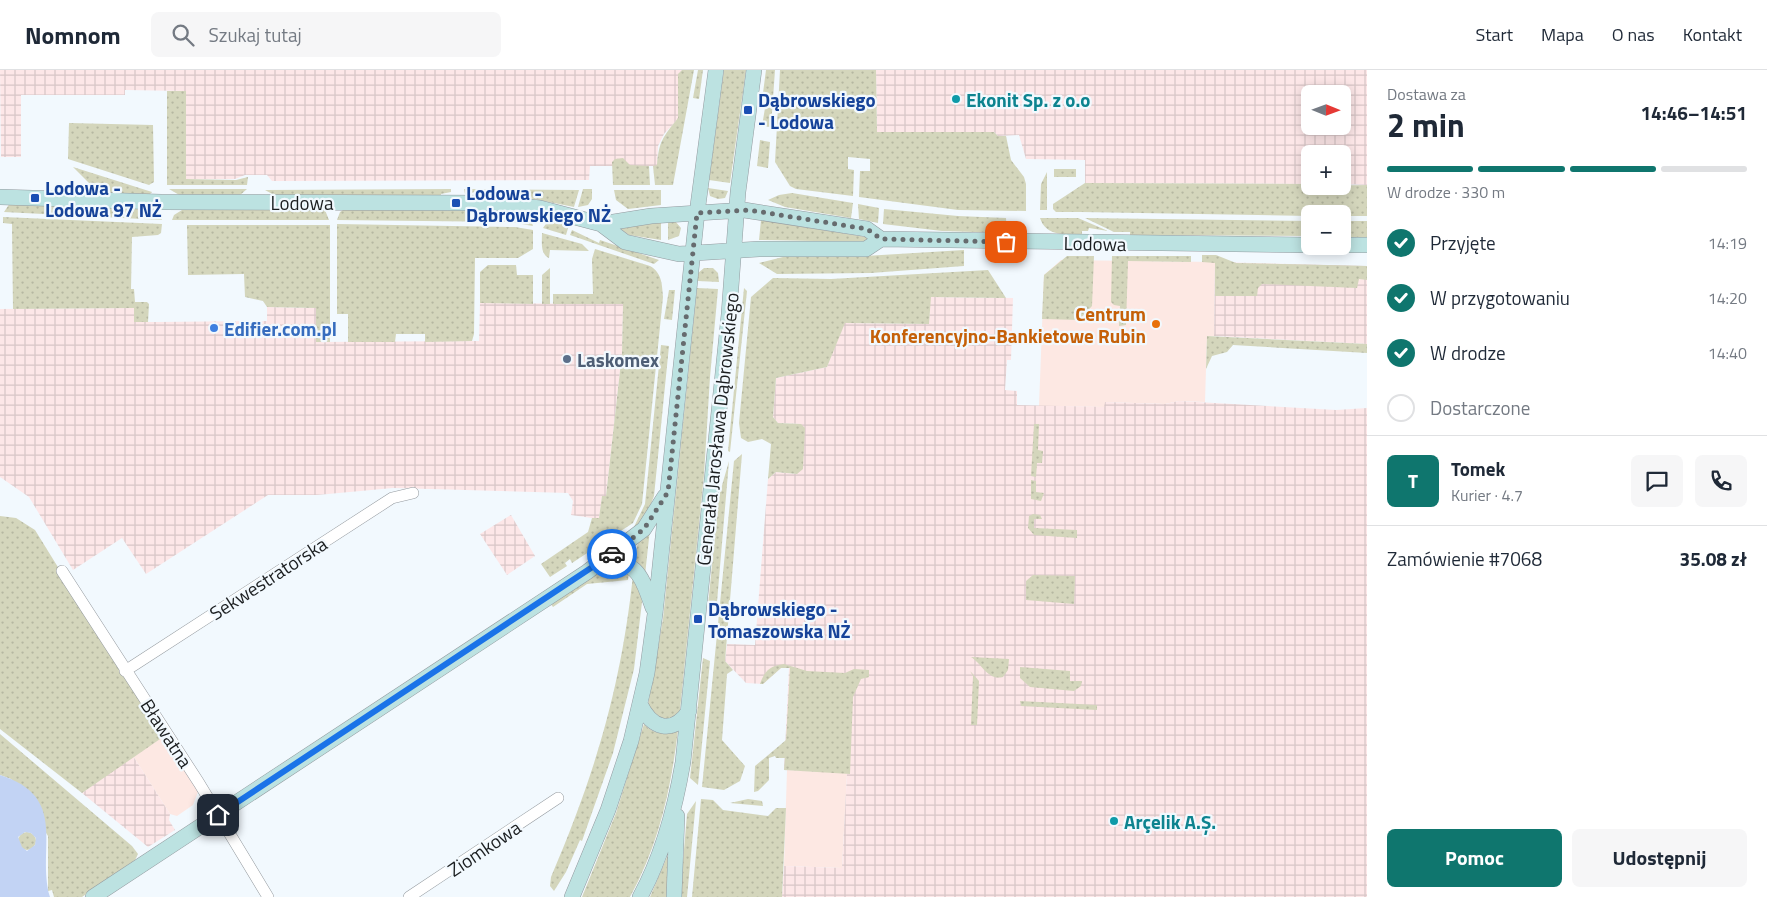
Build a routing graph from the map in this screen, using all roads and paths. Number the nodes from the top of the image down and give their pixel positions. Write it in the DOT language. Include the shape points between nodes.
graph roads {
  1 [pos="716,70"];
  2 [pos="754,70"];
  3 [pos="0,197"];
  4 [pos="736,210"];
  5 [pos="697,213"];
  6 [pos="601,224"];
  7 [pos="881,239"];
  8 [pos="1301,245"];
  9 [pos="1351,245"];
  10 [pos="1367,245"];
  11 [pos="733,251"];
  12 [pos="692,253"];
  13 [pos="668,492"];
  14 [pos="414,493"];
  15 [pos="62,571"];
  16 [pos="587,572"];
  17 [pos="655,614"];
  18 [pos="125,671"];
  19 [pos="640,704"];
  20 [pos="689,711"];
  21 [pos="678,789"];
  22 [pos="558,798"];
  23 [pos="218,815"];
  24 [pos="94,897"];
  25 [pos="268,897"];
  26 [pos="409,897"];
  27 [pos="572,897"];
  28 [pos="640,897"];
  29 [pos="674,897"];
  1 -- 5 [label="street"];
  2 -- 4 [label="street, Generała Jarosława Dąbrowskiego"];
  3 -- 6 [label="street, Lodowa" via="161,202 498,203 540,208"];
  4 -- 5 [label="street, Lodowa"];
  4 -- 7 [label="street, Lodowa" via="867,229"];
  4 -- 11 [label="street, Generała Jarosława Dąbrowskiego"];
  5 -- 6 [label="street, Lodowa"];
  5 -- 12 [label="street"];
  6 -- 12 [label="street, Lodowa" via="625,242 672,253"];
  7 -- 8 [label="street, Lodowa"];
  7 -- 11 [label="street, Lodowa" via="866,249"];
  9 -- 10 [label="street"];
  11 -- 12 [label="street, Lodowa"];
  11 -- 20 [label="street, Generała Jarosława Dąbrowskiego"];
  12 -- 13 [label="street"];
  13 -- 16 [label="street" via="644,529"];
  13 -- 17 [label="street"];
  14 -- 18 [label="street, Sekwestratorska" via="392,498"];
  15 -- 18 [label="street, Bławatna"];
  16 -- 17 [label="street" via="612,563 634,568 644,581"];
  16 -- 23 [label="street"];
  17 -- 19 [label="street"];
  18 -- 23 [label="street, Bławatna"];
  19 -- 20 [label="street" via="650,721 660,726 675,724"];
  19 -- 27 [label="street" via="618,782"];
  20 -- 21 [label="street, Generała Jarosława Dąbrowskiego"];
  21 -- 28 [label="street, Generała Jarosława Dąbrowskiego" via="659,855"];
  21 -- 29 [label="street, Generała Jarosława Dąbrowskiego"];
  22 -- 26 [label="street, Ziomkowa"];
  23 -- 24 [label="street"];
  23 -- 25 [label="street, Bławatna"];
}
